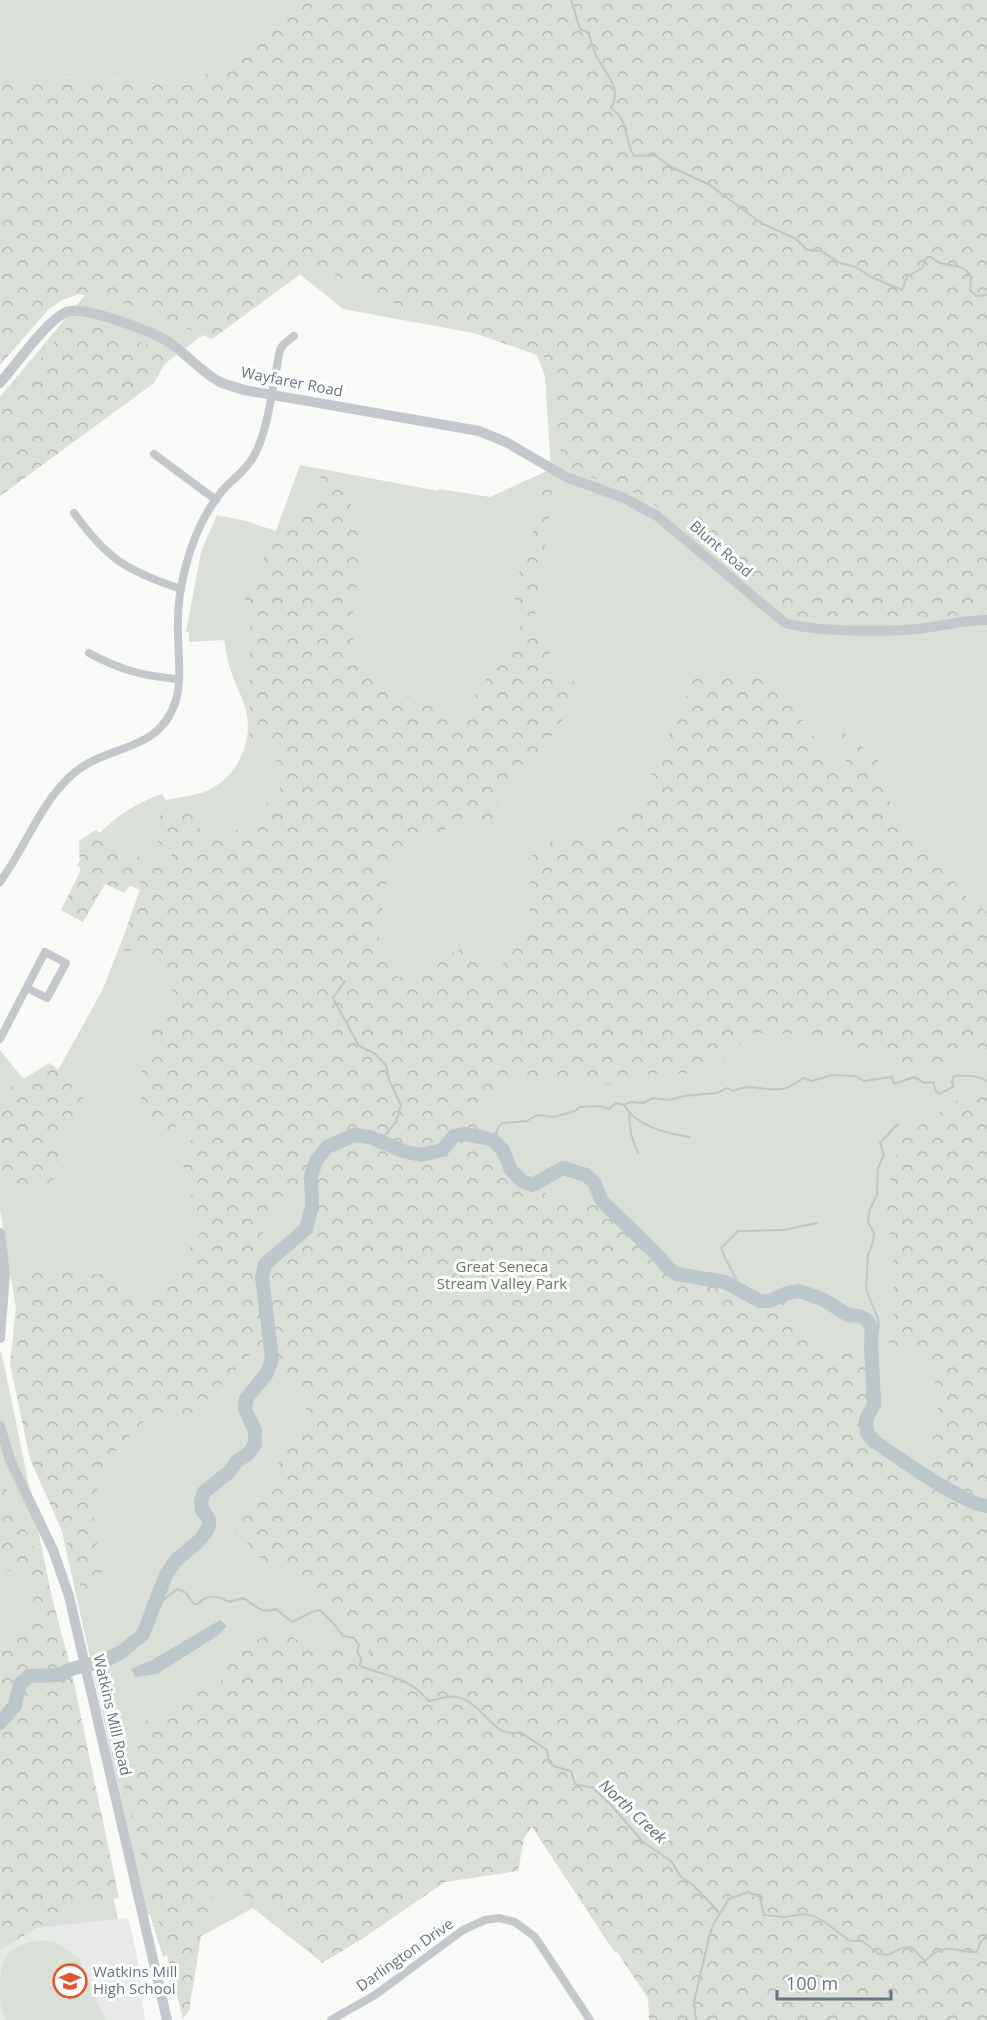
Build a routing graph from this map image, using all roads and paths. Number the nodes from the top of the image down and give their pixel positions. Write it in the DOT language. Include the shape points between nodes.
graph roads {
  1 [pos="294,336"];
  2 [pos="0,383"];
  3 [pos="272,395"];
  4 [pos="448,426"];
  5 [pos="154,454"];
  6 [pos="216,500"];
  7 [pos="74,513"];
  8 [pos="181,589"];
  9 [pos="987,620"];
  10 [pos="89,653"];
  11 [pos="178,679"];
  12 [pos="0,882"];
  13 [pos="27,988"];
  14 [pos="0,1039"];
  15 [pos="0,1233"];
  16 [pos="0,1338"];
  17 [pos="0,1426"];
  18 [pos="167,2020"];
  19 [pos="331,2020"];
  20 [pos="590,2020"];
  1 -- 3 [label="street" via="281,348"];
  2 -- 3 [label="street, Wayfarer Road" via="54,321 68,311 88,311 164,340 220,382"];
  3 -- 4 [label="street, Wayfarer Road"];
  3 -- 6 [label="street" via="256,452"];
  4 -- 9 [label="street, Blunt Road" via="497,437 566,477 648,511 677,531 775,616 796,626 894,630"];
  5 -- 6 [label="street"];
  6 -- 8 [label="street" via="194,540"];
  7 -- 8 [label="street" via="92,538 119,563"];
  8 -- 11 [label="street"];
  10 -- 11 [label="street" via="130,672"];
  11 -- 12 [label="street" via="177,698 166,723 142,743 89,763 63,783"];
  13 -- 13 [label="street" via="47,998 66,963 45,952"];
  13 -- 14 [label="street"];
  15 -- 16 [label="street" via="5,1274"];
  17 -- 18 [label="street, Watkins Mill Road" via="10,1460 53,1550 69,1596"];
  19 -- 20 [label="street, Darlington Drive" via="375,1995 463,1930 499,1918 515,1922 535,1937"];
}
